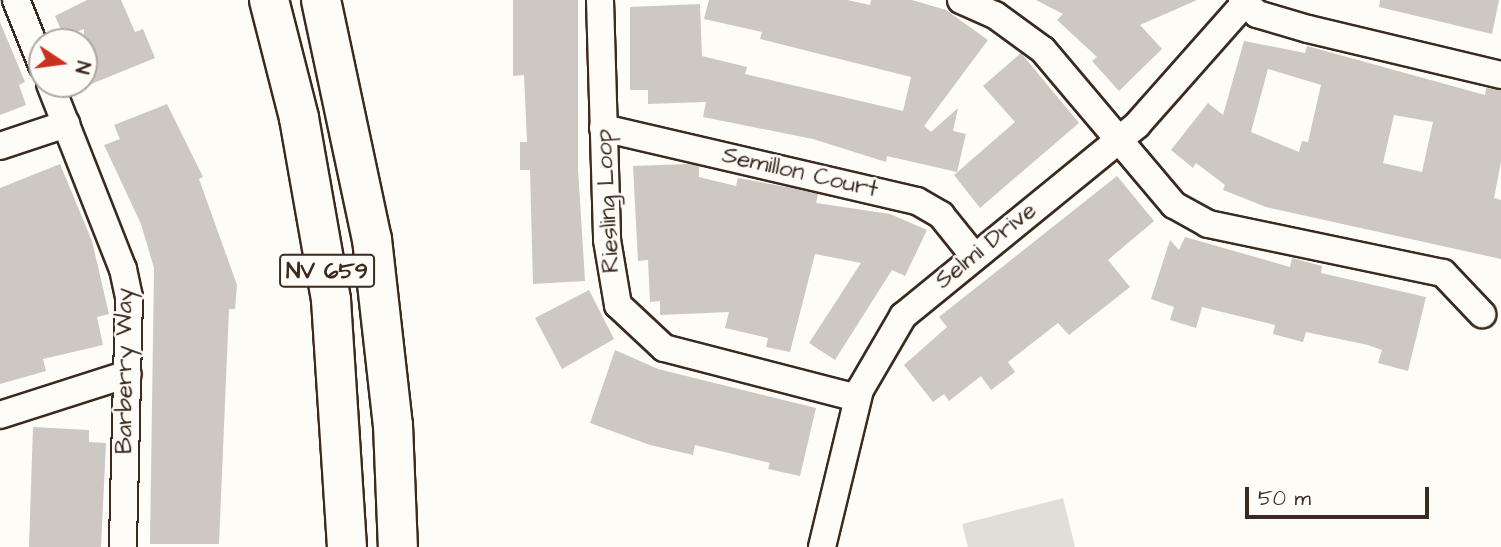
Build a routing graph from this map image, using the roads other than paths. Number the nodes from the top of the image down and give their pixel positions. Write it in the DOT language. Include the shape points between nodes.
graph roads {
  1 [pos="16,0"];
  2 [pos="269,0"];
  3 [pos="321,0"];
  4 [pos="600,0"];
  5 [pos="961,0"];
  6 [pos="1243,2"];
  7 [pos="28,30"];
  8 [pos="1501,75"];
  9 [pos="56,98"];
  10 [pos="66,124"];
  11 [pos="603,128"];
  12 [pos="1120,138"];
  13 [pos="0,146"];
  14 [pos="974,256"];
  15 [pos="1482,314"];
  16 [pos="128,374"];
  17 [pos="859,398"];
  18 [pos="0,415"];
  19 [pos="123,547"];
  20 [pos="347,547"];
  21 [pos="398,547"];
  22 [pos="822,547"];
  1 -- 7 [label="street"];
  2 -- 20 [label="main road, NV 659" via="299,118 331,300"];
  3 -- 21 [label="main road, NV 659" via="372,239 393,425"];
  4 -- 11 [label="street, Riesling Loop"];
  5 -- 12 [label="street" via="1003,20 1043,50"];
  6 -- 8 [label="street" via="1257,14 1307,29"];
  6 -- 12 [label="street, Selmi Drive" via="1171,91"];
  9 -- 10 [label="street, Barberry Way"];
  10 -- 13 [label="street"];
  10 -- 16 [label="street, Barberry Way" via="123,269 129,297"];
  11 -- 14 [label="street, Semillon Court" via="916,201 941,215"];
  11 -- 17 [label="street, Riesling Loop" via="607,240 613,288 626,316 650,340 673,352"];
  12 -- 14 [label="street, Selmi Drive"];
  12 -- 15 [label="street" via="1151,183 1174,205 1208,224 1443,273"];
  14 -- 17 [label="street, Selmi Drive" via="903,316 870,368"];
  16 -- 18 [label="street"];
  16 -- 19 [label="street, Barberry Way"];
  17 -- 22 [label="street, Selmi Drive"];
}
